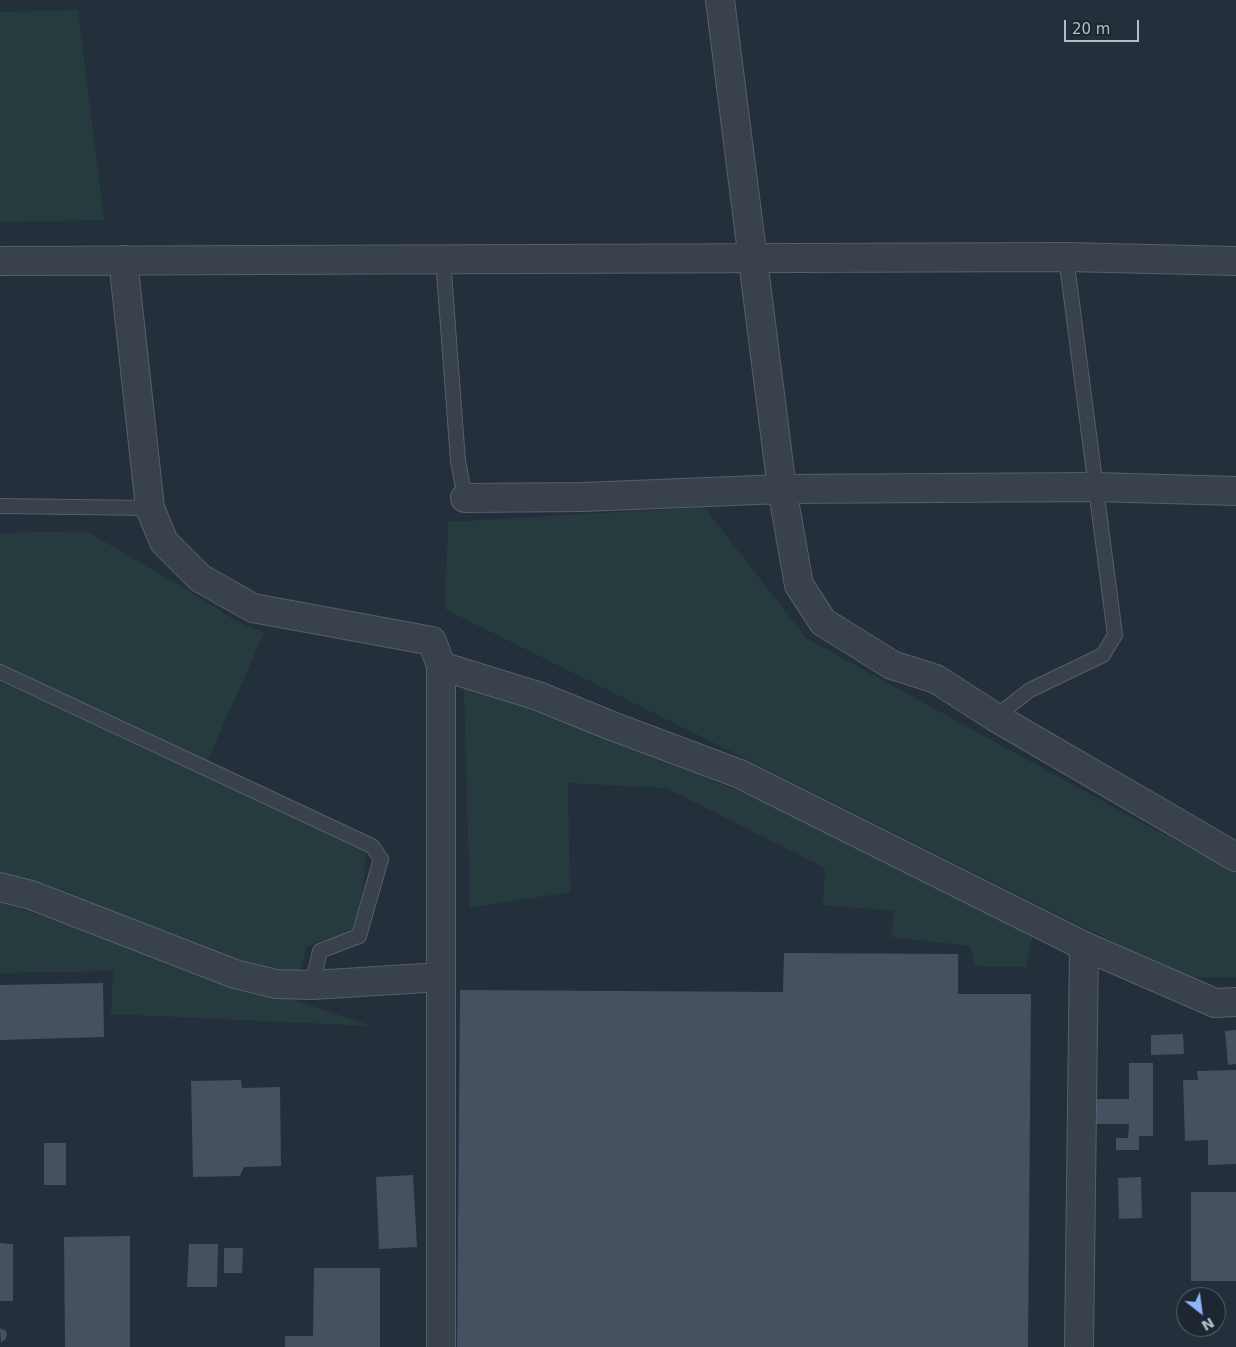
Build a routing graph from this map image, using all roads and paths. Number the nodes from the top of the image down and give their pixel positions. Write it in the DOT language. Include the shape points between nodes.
graph roads {
  1 [pos="720,0"];
  2 [pos="1066,257"];
  3 [pos="752,258"];
  4 [pos="443,259"];
  5 [pos="123,260"];
  6 [pos="0,261"];
  7 [pos="1236,261"];
  8 [pos="1095,488"];
  9 [pos="782,489"];
  10 [pos="1236,491"];
  11 [pos="465,498"];
  12 [pos="0,506"];
  13 [pos="150,508"];
  14 [pos="440,666"];
  15 [pos="0,672"];
  16 [pos="995,717"];
  17 [pos="1236,857"];
  18 [pos="0,887"];
  19 [pos="1084,946"];
  20 [pos="441,977"];
  21 [pos="312,985"];
  22 [pos="1236,1002"];
  23 [pos="441,1347"];
  24 [pos="1079,1347"];
  1 -- 3 [label="street"];
  2 -- 3 [label="street"];
  2 -- 7 [label="street"];
  2 -- 8 [label="lane"];
  3 -- 4 [label="street"];
  3 -- 9 [label="street"];
  4 -- 5 [label="street"];
  4 -- 11 [label="lane" via="458,461"];
  5 -- 6 [label="street"];
  5 -- 13 [label="street"];
  8 -- 9 [label="street"];
  8 -- 10 [label="street"];
  8 -- 16 [label="lane" via="1115,635 1103,655 1030,690"];
  9 -- 11 [label="street"];
  9 -- 16 [label="street" via="799,585 823,622 892,665 936,679"];
  12 -- 13 [label="lane"];
  13 -- 14 [label="street" via="164,542 200,578 253,608 432,641"];
  14 -- 19 [label="street" via="538,696 740,774"];
  14 -- 20 [label="street"];
  15 -- 21 [label="lane" via="372,846 380,859 360,936 320,951"];
  16 -- 17 [label="street"];
  18 -- 21 [label="street" via="49,902 235,974 276,984"];
  19 -- 22 [label="street" via="1215,1003"];
  19 -- 24 [label="street"];
  20 -- 21 [label="street"];
  20 -- 23 [label="street"];
}
